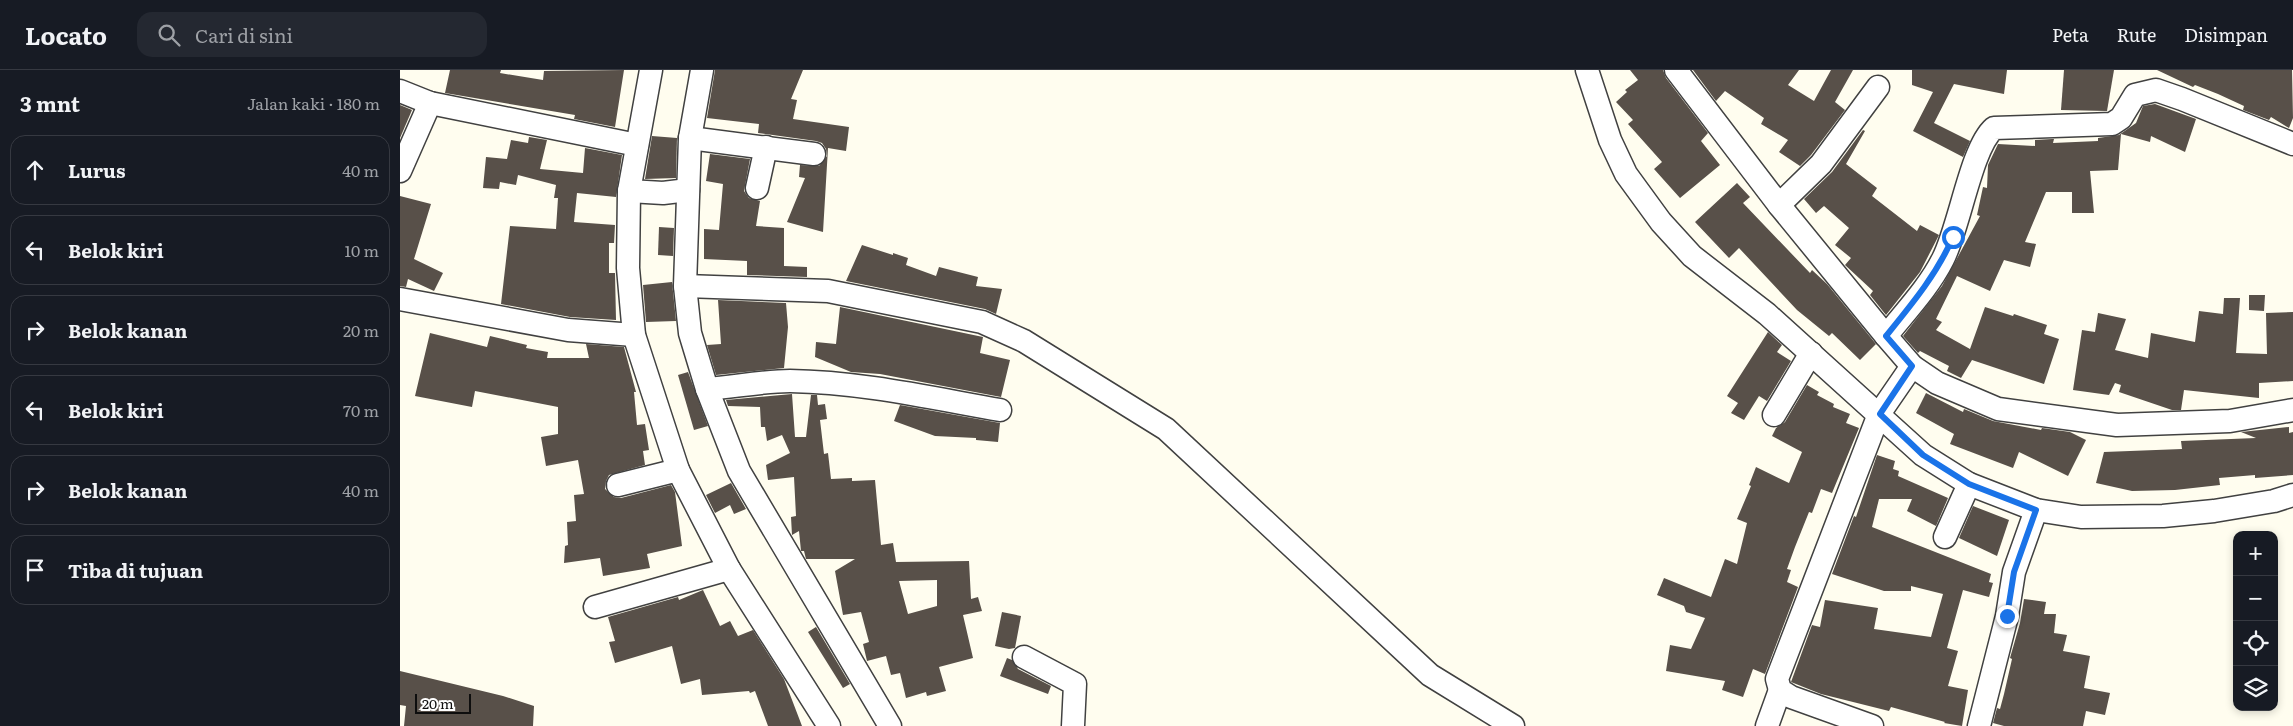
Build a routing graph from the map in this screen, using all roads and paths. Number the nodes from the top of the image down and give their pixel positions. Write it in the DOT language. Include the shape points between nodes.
graph roads {
  1 [pos="651,70"];
  2 [pos="702,70"];
  3 [pos="1587,70"];
  4 [pos="1676,70"];
  5 [pos="1878,87"];
  6 [pos="400,91"];
  7 [pos="430,103"];
  8 [pos="690,138"];
  9 [pos="2293,144"];
  10 [pos="637,145"];
  11 [pos="766,147"];
  12 [pos="814,154"];
  13 [pos="400,171"];
  14 [pos="757,188"];
  15 [pos="688,190"];
  16 [pos="646,192"];
  17 [pos="1779,205"];
  18 [pos="685,286"];
  19 [pos="400,299"];
  20 [pos="634,335"];
  21 [pos="1886,336"];
  22 [pos="1811,353"];
  23 [pos="707,389"];
  24 [pos="1895,391"];
  25 [pos="1000,410"];
  26 [pos="2293,410"];
  27 [pos="1774,415"];
  28 [pos="678,470"];
  29 [pos="1969,484"];
  30 [pos="618,485"];
  31 [pos="2293,495"];
  32 [pos="2036,510"];
  33 [pos="1945,537"];
  34 [pos="730,569"];
  35 [pos="595,607"];
  36 [pos="1024,656"];
  37 [pos="1780,690"];
  38 [pos="829,726"];
  39 [pos="890,726"];
  40 [pos="1073,726"];
  41 [pos="1513,726"];
  42 [pos="1767,726"];
  43 [pos="1872,726"];
  44 [pos="1979,726"];
  1 -- 10 [label="street"];
  2 -- 8 [label="street"];
  3 -- 22 [label="street" via="1610,140 1626,174 1661,222 1692,256"];
  4 -- 17 [label="street"];
  5 -- 17 [label="street" via="1821,164"];
  6 -- 7 [label="street"];
  7 -- 10 [label="street"];
  7 -- 13 [label="street"];
  8 -- 11 [label="street"];
  8 -- 15 [label="street"];
  9 -- 21 [label="street" via="2156,90 2135,96 2121,118 2112,124 1994,128 1981,144 1956,229 1943,259"];
  10 -- 16 [label="street"];
  11 -- 12 [label="street"];
  11 -- 14 [label="street"];
  15 -- 16 [label="street"];
  15 -- 18 [label="street"];
  16 -- 20 [label="street" via="628,268"];
  17 -- 21 [label="street"];
  18 -- 23 [label="street" via="690,333"];
  18 -- 41 [label="street" via="828,291 982,322 1024,341 1166,429 1430,675"];
  19 -- 20 [label="street" via="568,330"];
  20 -- 28 [label="street"];
  21 -- 24 [label="street"];
  22 -- 24 [label="street"];
  22 -- 27 [label="street"];
  23 -- 25 [label="street" via="788,381 830,384 874,388"];
  23 -- 39 [label="street" via="739,471"];
  24 -- 26 [label="street" via="1937,383 1998,408 2117,426 2230,420"];
  24 -- 29 [label="street" via="1923,455"];
  24 -- 37 [label="street" via="1780,670 1777,679"];
  28 -- 30 [label="street"];
  28 -- 34 [label="street"];
  29 -- 32 [label="street"];
  29 -- 33 [label="street"];
  31 -- 32 [label="street" via="2274,501 2154,516 2080,517"];
  32 -- 44 [label="street" via="2014,572 2007,616"];
  34 -- 35 [label="street"];
  34 -- 38 [label="street"];
  36 -- 40 [label="street" via="1075,684"];
  37 -- 42 [label="street"];
  37 -- 43 [label="street" via="1791,697"];
}
